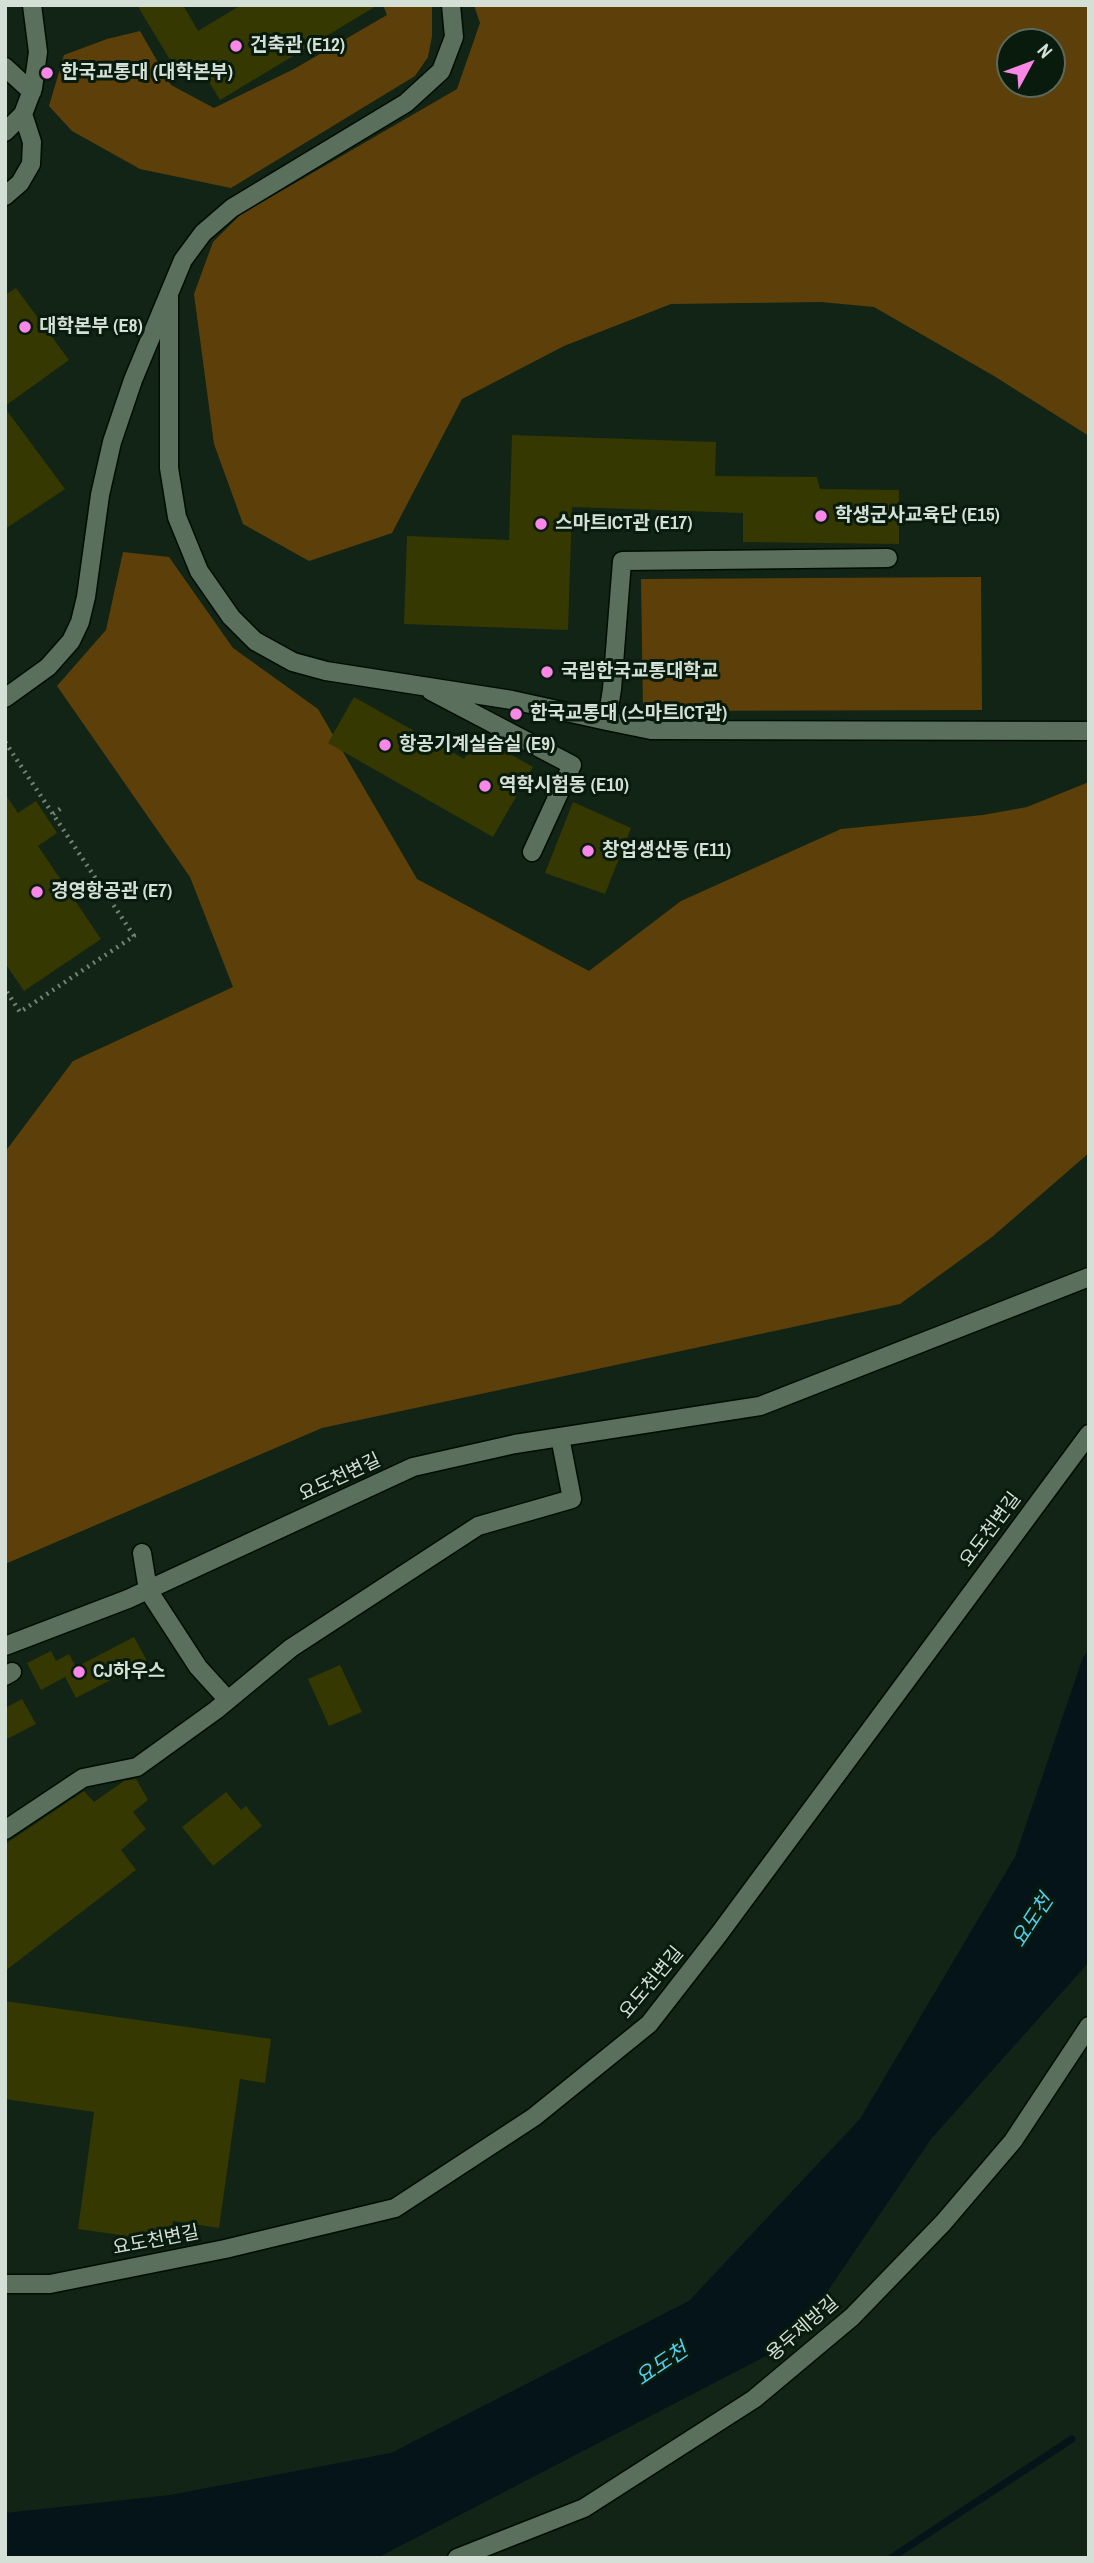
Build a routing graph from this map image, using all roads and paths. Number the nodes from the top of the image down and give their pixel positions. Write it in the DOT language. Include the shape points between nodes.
graph roads {
  1 [pos="32,5"];
  2 [pos="451,5"];
  3 [pos="5,67"];
  4 [pos="32,92"];
  5 [pos="23,114"];
  6 [pos="5,132"];
  7 [pos="5,196"];
  8 [pos="169,297"];
  9 [pos="888,558"];
  10 [pos="415,683"];
  11 [pos="7,692"];
  12 [pos="607,721"];
  13 [pos="1089,732"];
  14 [pos="5,742"];
  15 [pos="64,806"];
  16 [pos="52,814"];
  17 [pos="533,852"];
  18 [pos="5,989"];
  19 [pos="1089,1277"];
  20 [pos="1089,1434"];
  21 [pos="560,1437"];
  22 [pos="142,1553"];
  23 [pos="148,1590"];
  24 [pos="5,1646"];
  25 [pos="228,1700"];
  26 [pos="5,1830"];
  27 [pos="1089,2026"];
  28 [pos="5,2284"];
  29 [pos="457,2558"];
  1 -- 4 [label="street" via="38,52"];
  2 -- 8 [label="street" via="454,37 441,71 406,103 232,208 203,233 183,260"];
  3 -- 4 [label="street"];
  4 -- 5 [label="street"];
  5 -- 6 [label="street"];
  5 -- 7 [label="street" via="32,142 31,164"];
  8 -- 10 [label="street" via="169,468 177,517 199,571 231,617 255,641 293,662"];
  8 -- 11 [label="street" via="112,443 80,622 71,641 48,667"];
  9 -- 12 [label="street" via="622,561"];
  10 -- 12 [label="street"];
  10 -- 17 [label="street" via="572,765"];
  12 -- 13 [label="street" via="651,730"];
  14 -- 16 [label="path"];
  15 -- 16 [label="path"];
  16 -- 18 [label="path" via="134,936 20,1012"];
  19 -- 21 [label="street, 요도천변길" via="760,1406"];
  20 -- 28 [label="street, 요도천변길" via="649,2024 534,2117 395,2208 50,2284"];
  21 -- 23 [label="street, 요도천변길" via="413,1467"];
  21 -- 25 [label="street" via="572,1499 478,1526 291,1648"];
  22 -- 23 [label="street"];
  23 -- 24 [label="street, 요도천변길"];
  23 -- 25 [label="street" via="198,1667"];
  25 -- 26 [label="street" via="137,1767 83,1778"];
  27 -- 29 [label="street, 용두제방길" via="1013,2141 943,2223 852,2317 754,2399 584,2508"];
}
